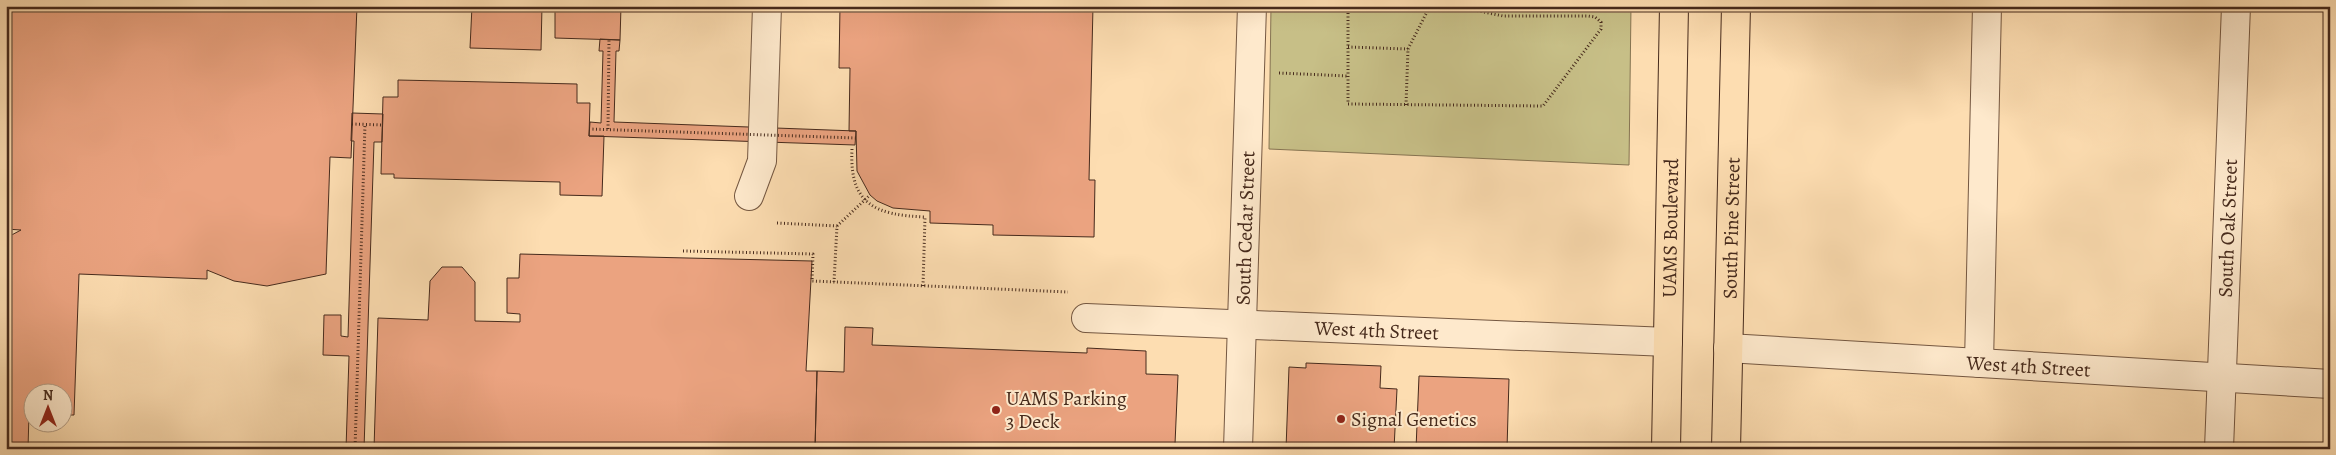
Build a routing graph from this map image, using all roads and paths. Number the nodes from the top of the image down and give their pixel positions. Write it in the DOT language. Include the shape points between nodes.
graph roads {
  1 [pos="767,6"];
  2 [pos="1252,6"];
  3 [pos="1348,6"];
  4 [pos="1430,6"];
  5 [pos="1455,6"];
  6 [pos="1674,6"];
  7 [pos="1736,6"];
  8 [pos="1987,6"];
  9 [pos="2236,6"];
  10 [pos="609,40"];
  11 [pos="1348,47"];
  12 [pos="1408,49"];
  13 [pos="1278,73"];
  14 [pos="1348,76"];
  15 [pos="1406,105"];
  16 [pos="352,124"];
  17 [pos="365,124"];
  18 [pos="383,125"];
  19 [pos="589,129"];
  20 [pos="608,130"];
  21 [pos="856,138"];
  22 [pos="852,149"];
  23 [pos="870,195"];
  24 [pos="749,196"];
  25 [pos="865,200"];
  26 [pos="777,223"];
  27 [pos="837,226"];
  28 [pos="683,251"];
  29 [pos="834,282"];
  30 [pos="923,286"];
  31 [pos="1070,292"];
  32 [pos="1086,318"];
  33 [pos="1243,324"];
  34 [pos="1668,342"];
  35 [pos="1728,348"];
  36 [pos="1979,363"];
  37 [pos="2222,377"];
  38 [pos="2330,384"];
  39 [pos="354,449"];
  40 [pos="1238,449"];
  41 [pos="1666,449"];
  42 [pos="1726,449"];
  43 [pos="2220,449"];
  1 -- 24 [label="street" via="762,161"];
  2 -- 33 [label="street, South Cedar Street"];
  3 -- 11 [label="path"];
  4 -- 12 [label="path"];
  5 -- 15 [label="path" via="1503,16 1595,17 1601,22 1601,29 1543,106"];
  6 -- 34 [label="main road, UAMS Boulevard"];
  7 -- 35 [label="main road, South Pine Street"];
  8 -- 36 [label="street"];
  9 -- 37 [label="street, South Oak Street"];
  10 -- 20 [label="path"];
  11 -- 12 [label="path"];
  11 -- 14 [label="path"];
  12 -- 15 [label="path"];
  13 -- 14 [label="path"];
  14 -- 15 [label="path" via="1348,104"];
  16 -- 17 [label="path"];
  17 -- 18 [label="path"];
  17 -- 39 [label="path"];
  19 -- 20 [label="path, bridge"];
  20 -- 21 [label="path, bridge"];
  22 -- 25 [label="path" via="852,177"];
  23 -- 25 [label="path"];
  25 -- 27 [label="path"];
  25 -- 30 [label="path" via="889,214 926,217"];
  26 -- 27 [label="path"];
  27 -- 29 [label="path"];
  28 -- 29 [label="path" via="813,254 812,281"];
  29 -- 30 [label="path"];
  30 -- 31 [label="path"];
  32 -- 33 [label="street, West 4th Street"];
  33 -- 34 [label="street, West 4th Street"];
  33 -- 40 [label="street, South Cedar Street"];
  34 -- 41 [label="main road, UAMS Boulevard"];
  35 -- 36 [label="street, West 4th Street"];
  35 -- 42 [label="main road, South Pine Street"];
  36 -- 37 [label="street, West 4th Street"];
  37 -- 38 [label="street, West 4th Street"];
  37 -- 43 [label="street, South Oak Street"];
}
